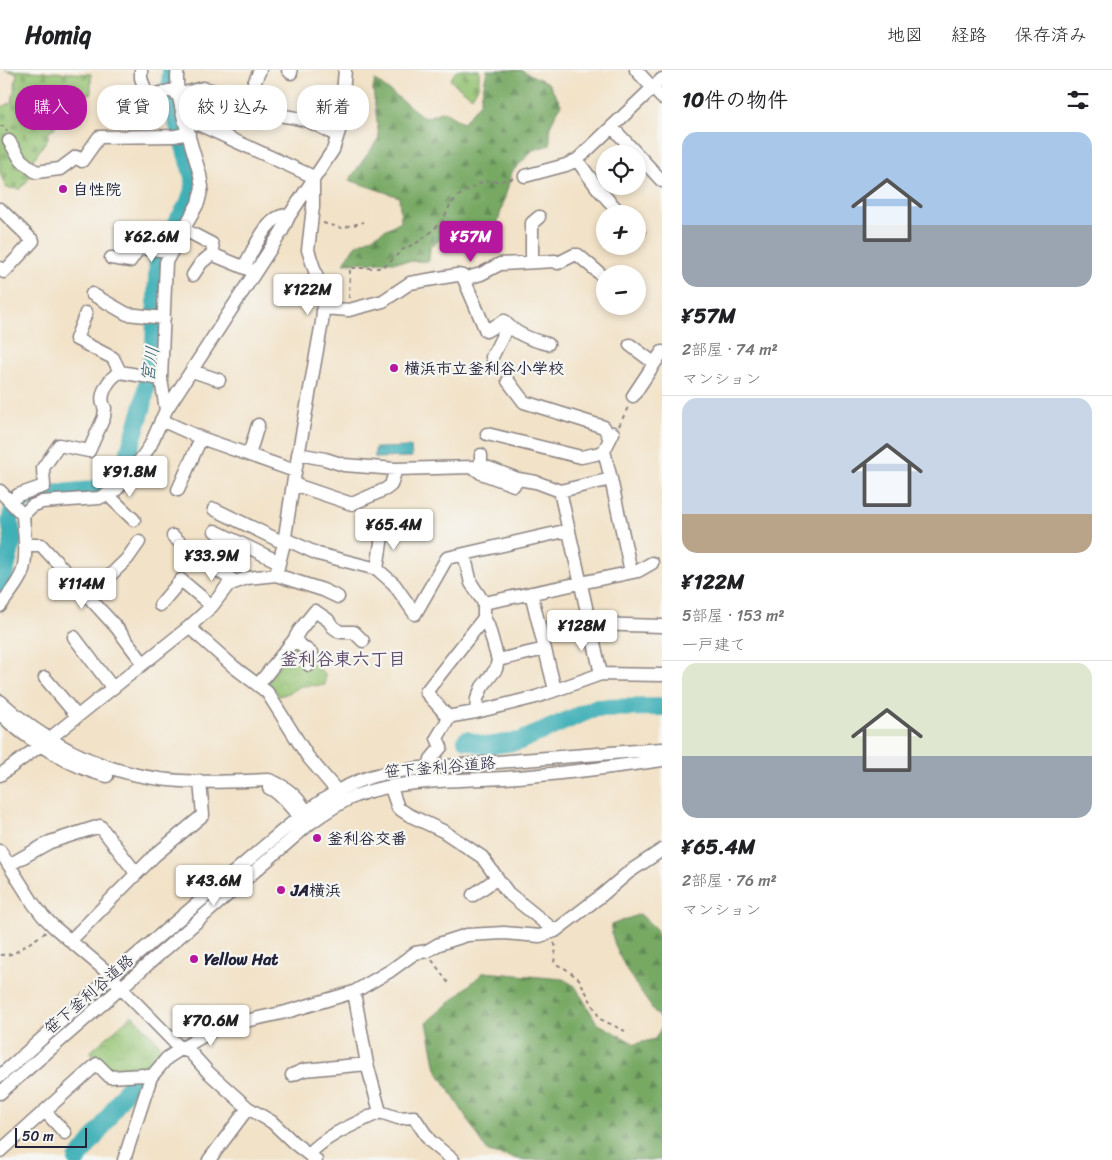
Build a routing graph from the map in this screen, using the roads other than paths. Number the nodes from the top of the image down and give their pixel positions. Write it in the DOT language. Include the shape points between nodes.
graph roads {
  1 [pos="142,70"];
  2 [pos="178,70"];
  3 [pos="260,70"];
  4 [pos="345,70"];
  5 [pos="636,70"];
  6 [pos="657,84"];
  7 [pos="177,92"];
  8 [pos="179,98"];
  9 [pos="662,98"];
  10 [pos="287,116"];
  11 [pos="612,127"];
  12 [pos="188,130"];
  13 [pos="210,130"];
  14 [pos="189,133"];
  15 [pos="336,136"];
  16 [pos="9,141"];
  17 [pos="629,145"];
  18 [pos="577,160"];
  19 [pos="646,164"];
  20 [pos="525,176"];
  21 [pos="314,179"];
  22 [pos="662,181"];
  23 [pos="612,205"];
  24 [pos="0,209"];
  25 [pos="539,217"];
  26 [pos="183,229"];
  27 [pos="171,251"];
  28 [pos="213,253"];
  29 [pos="111,258"];
  30 [pos="532,262"];
  31 [pos="0,268"];
  32 [pos="249,270"];
  33 [pos="596,270"];
  34 [pos="193,275"];
  35 [pos="464,279"];
  36 [pos="92,294"];
  37 [pos="322,308"];
  38 [pos="86,313"];
  39 [pos="164,318"];
  40 [pos="508,325"];
  41 [pos="548,344"];
  42 [pos="630,345"];
  43 [pos="662,352"];
  44 [pos="492,357"];
  45 [pos="654,363"];
  46 [pos="192,371"];
  47 [pos="120,372"];
  48 [pos="161,378"];
  49 [pos="219,380"];
  50 [pos="508,380"];
  51 [pos="633,396"];
  52 [pos="164,415"];
  53 [pos="258,425"];
  54 [pos="487,434"];
  55 [pos="201,438"];
  56 [pos="604,451"];
  57 [pos="298,454"];
  58 [pos="481,454"];
  59 [pos="249,455"];
  60 [pos="396,468"];
  61 [pos="295,471"];
  62 [pos="612,479"];
  63 [pos="511,480"];
  64 [pos="293,484"];
  65 [pos="178,490"];
  66 [pos="0,491"];
  67 [pos="560,491"];
  68 [pos="108,495"];
  69 [pos="17,507"];
  70 [pos="214,509"];
  71 [pos="134,520"];
  72 [pos="404,524"];
  73 [pos="569,530"];
  74 [pos="215,532"];
  75 [pos="173,536"];
  76 [pos="285,541"];
  77 [pos="139,542"];
  78 [pos="25,545"];
  79 [pos="464,554"];
  80 [pos="280,562"];
  81 [pos="652,563"];
  82 [pos="377,569"];
  83 [pos="631,572"];
  84 [pos="276,575"];
  85 [pos="236,582"];
  86 [pos="580,583"];
  87 [pos="531,593"];
  88 [pos="88,597"];
  89 [pos="338,597"];
  90 [pos="484,604"];
  91 [pos="160,605"];
  92 [pos="0,606"];
  93 [pos="212,606"];
  94 [pos="484,618"];
  95 [pos="590,624"];
  96 [pos="662,626"];
  97 [pos="190,627"];
  98 [pos="74,637"];
  99 [pos="294,640"];
  100 [pos="363,641"];
  101 [pos="545,649"];
  102 [pos="498,660"];
  103 [pos="143,663"];
  104 [pos="309,665"];
  105 [pos="601,674"];
  106 [pos="662,675"];
  107 [pos="45,678"];
  108 [pos="258,685"];
  109 [pos="112,687"];
  110 [pos="555,690"];
  111 [pos="0,700"];
  112 [pos="476,712"];
  113 [pos="0,714"];
  114 [pos="77,716"];
  115 [pos="449,718"];
  116 [pos="45,742"];
  117 [pos="662,749"];
  118 [pos="662,760"];
  119 [pos="430,767"];
  120 [pos="0,775"];
  121 [pos="201,785"];
  122 [pos="391,788"];
  123 [pos="337,791"];
  124 [pos="305,817"];
  125 [pos="662,850"];
  126 [pos="0,851"];
  127 [pos="9,865"];
  128 [pos="136,873"];
  129 [pos="496,879"];
  130 [pos="473,895"];
  131 [pos="550,932"];
  132 [pos="70,940"];
  133 [pos="112,976"];
  134 [pos="121,988"];
  135 [pos="354,992"];
  136 [pos="180,1049"];
  137 [pos="367,1064"];
  138 [pos="292,1075"];
  139 [pos="0,1076"];
  140 [pos="151,1077"];
  141 [pos="0,1093"];
  142 [pos="248,1108"];
  143 [pos="45,1111"];
  144 [pos="380,1112"];
  145 [pos="66,1133"];
  146 [pos="0,1151"];
  147 [pos="312,1157"];
  148 [pos="124,1160"];
  149 [pos="209,1160"];
  150 [pos="453,1160"];
  1 -- 7 [label="street" via="146,92"];
  2 -- 7 [label="street"];
  3 -- 7 [label="street" via="247,99 203,88"];
  4 -- 15 [label="street" via="340,128"];
  5 -- 6 [label="street"];
  6 -- 9 [label="street"];
  6 -- 11 [label="street"];
  7 -- 8 [label="street"];
  10 -- 15 [label="street" via="311,121"];
  11 -- 17 [label="street"];
  11 -- 18 [label="street"];
  12 -- 14 [label="street"];
  13 -- 21 [label="street"];
  14 -- 16 [label="street" via="99,137 82,161 76,157 60,169 36,172 21,160"];
  14 -- 26 [label="street" via="202,187 198,203"];
  15 -- 21 [label="street" via="332,150"];
  18 -- 20 [label="street"];
  18 -- 23 [label="street"];
  19 -- 22 [label="street"];
  21 -- 32 [label="street"];
  21 -- 37 [label="street" via="308,250 324,299"];
  24 -- 31 [label="street" via="33,241 4,272"];
  25 -- 30 [label="street" via="532,223"];
  26 -- 27 [label="street"];
  26 -- 28 [label="street" via="212,244"];
  27 -- 29 [label="street" via="139,248 130,261"];
  27 -- 39 [label="street" via="166,262"];
  28 -- 32 [label="street"];
  28 -- 34 [label="street"];
  30 -- 33 [label="street" via="558,263 578,255"];
  30 -- 35 [label="street" via="500,264"];
  32 -- 46 [label="street"];
  35 -- 37 [label="street" via="457,275 410,283 383,301 349,310"];
  35 -- 40 [label="street" via="486,331 504,321"];
  36 -- 39 [label="street" via="128,314"];
  37 -- 57 [label="street"];
  38 -- 47 [label="street" via="76,340 114,358"];
  39 -- 48 [label="street"];
  40 -- 41 [label="street" via="523,336"];
  40 -- 44 [label="street"];
  42 -- 45 [label="street"];
  43 -- 45 [label="street"];
  45 -- 51 [label="street"];
  46 -- 49 [label="street"];
  46 -- 52 [label="street"];
  47 -- 48 [label="street"];
  47 -- 69 [label="street" via="113,376 103,393 104,417 89,451 58,445 43,468 44,486 18,495"];
  48 -- 52 [label="street"];
  50 -- 56 [label="street" via="524,402 604,426 611,435"];
  52 -- 55 [label="street"];
  52 -- 68 [label="street" via="150,446 130,476"];
  53 -- 59 [label="street"];
  54 -- 56 [label="street" via="581,457"];
  55 -- 59 [label="street"];
  55 -- 65 [label="street"];
  56 -- 62 [label="street"];
  57 -- 60 [label="street" via="344,464"];
  57 -- 61 [label="street"];
  58 -- 63 [label="street" via="481,465"];
  59 -- 61 [label="street"];
  60 -- 63 [label="street" via="474,467 481,473"];
  60 -- 64 [label="street" via="391,485 352,504"];
  61 -- 64 [label="street"];
  62 -- 67 [label="street"];
  62 -- 83 [label="street"];
  63 -- 67 [label="street" via="536,482"];
  64 -- 76 [label="street"];
  66 -- 69 [label="street"];
  67 -- 73 [label="street"];
  68 -- 69 [label="street"];
  68 -- 71 [label="street"];
  69 -- 78 [label="street"];
  70 -- 76 [label="street"];
  72 -- 82 [label="street" via="384,523"];
  73 -- 79 [label="street"];
  73 -- 86 [label="street"];
  74 -- 80 [label="street"];
  75 -- 85 [label="street" via="196,557"];
  76 -- 80 [label="street"];
  76 -- 82 [label="street" via="318,554"];
  77 -- 88 [label="street" via="127,559"];
  78 -- 88 [label="street" via="41,544"];
  78 -- 92 [label="street" via="22,572"];
  79 -- 82 [label="street" via="447,558 415,614 394,584"];
  79 -- 90 [label="street" via="471,583"];
  80 -- 84 [label="street"];
  81 -- 83 [label="street"];
  83 -- 86 [label="street"];
  84 -- 85 [label="street"];
  84 -- 89 [label="street"];
  85 -- 93 [label="street" via="228,585"];
  86 -- 87 [label="street"];
  86 -- 95 [label="street"];
  87 -- 90 [label="street"];
  87 -- 101 [label="street"];
  88 -- 103 [label="street"];
  90 -- 94 [label="street"];
  91 -- 93 [label="street" via="181,580"];
  93 -- 97 [label="street"];
  94 -- 102 [label="street"];
  94 -- 115 [label="street" via="426,692"];
  95 -- 96 [label="street"];
  95 -- 105 [label="street"];
  97 -- 103 [label="street"];
  97 -- 108 [label="street"];
  98 -- 109 [label="street"];
  99 -- 100 [label="street" via="315,611 340,632 354,632"];
  99 -- 104 [label="street" via="312,654"];
  99 -- 108 [label="street"];
  101 -- 102 [label="street"];
  101 -- 110 [label="street"];
  102 -- 112 [label="street" via="496,669 479,693"];
  103 -- 109 [label="street"];
  105 -- 106 [label="street"];
  105 -- 110 [label="street"];
  107 -- 114 [label="street"];
  108 -- 123 [label="street" via="267,692 308,757"];
  109 -- 114 [label="street"];
  110 -- 112 [label="street"];
  111 -- 116 [label="street"];
  112 -- 115 [label="street"];
  113 -- 116 [label="street" via="22,732"];
  114 -- 116 [label="street"];
  115 -- 119 [label="street" via="437,738 441,747 431,759"];
  116 -- 120 [label="street"];
  116 -- 121 [label="street" via="104,767 136,776"];
  117 -- 119 [label="street, 笹下釜利谷道路"];
  118 -- 122 [label="street, 笹下釜利谷道路"];
  119 -- 123 [label="street, 笹下釜利谷道路" via="386,773"];
  121 -- 124 [label="street" via="267,788 282,796"];
  121 -- 128 [label="street" via="203,815"];
  122 -- 124 [label="street, 笹下釜利谷道路" via="354,797 327,811"];
  122 -- 129 [label="street" via="398,808 482,857"];
  123 -- 124 [label="street, 笹下釜利谷道路"];
  124 -- 133 [label="street, 笹下釜利谷道路"];
  124 -- 134 [label="street, 笹下釜利谷道路"];
  125 -- 131 [label="street"];
  126 -- 127 [label="street"];
  127 -- 128 [label="street" via="50,842 100,826"];
  127 -- 132 [label="street" via="33,903"];
  128 -- 132 [label="street"];
  129 -- 130 [label="street"];
  129 -- 131 [label="street"];
  131 -- 135 [label="street" via="540,936 504,933 467,935 415,954"];
  132 -- 133 [label="street"];
  133 -- 134 [label="street"];
  133 -- 139 [label="street, 笹下釜利谷道路"];
  134 -- 136 [label="street"];
  134 -- 141 [label="street, 笹下釜利谷道路"];
  135 -- 136 [label="street" via="213,1030"];
  135 -- 137 [label="street"];
  136 -- 140 [label="street" via="167,1058"];
  136 -- 142 [label="street" via="190,1052"];
  137 -- 138 [label="street" via="304,1070"];
  137 -- 144 [label="street"];
  140 -- 143 [label="street" via="110,1077 97,1064"];
  140 -- 148 [label="street"];
  142 -- 147 [label="street" via="272,1122"];
  142 -- 149 [label="street"];
  143 -- 145 [label="street"];
  143 -- 146 [label="street"];
  144 -- 147 [label="street" via="319,1143"];
  144 -- 150 [label="street" via="398,1118 414,1117 430,1141"];
}
